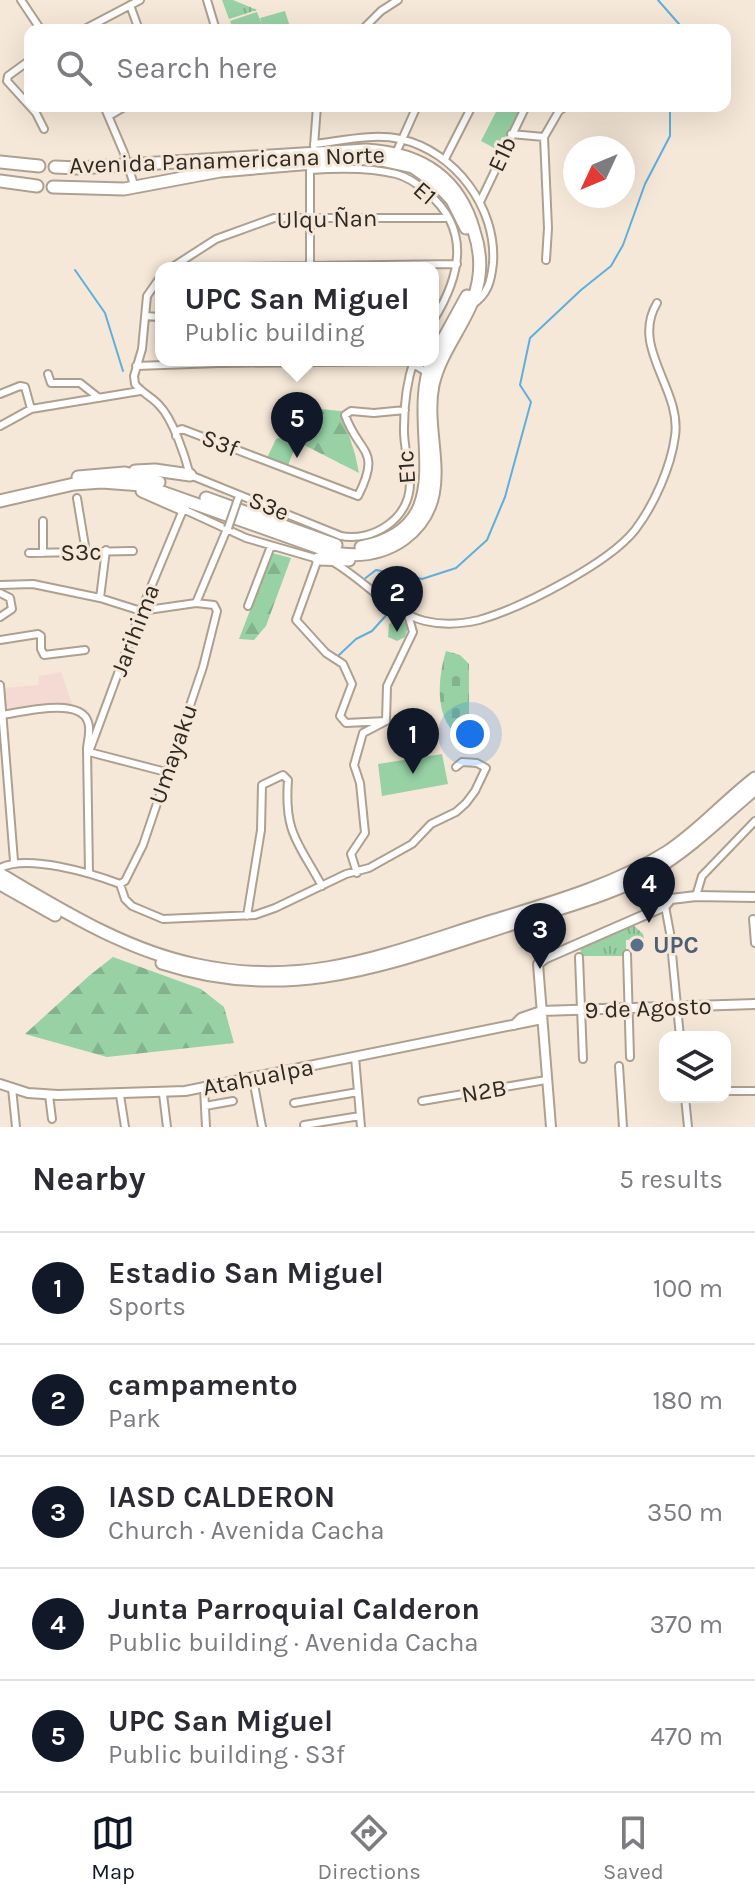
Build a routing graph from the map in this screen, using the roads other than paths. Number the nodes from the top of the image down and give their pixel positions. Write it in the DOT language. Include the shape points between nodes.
graph roads {
  1 [pos="21,0"];
  2 [pos="140,0"];
  3 [pos="207,0"];
  4 [pos="398,0"];
  5 [pos="130,5"];
  6 [pos="37,24"];
  7 [pos="94,24"];
  8 [pos="137,24"];
  9 [pos="214,24"];
  10 [pos="368,24"];
  11 [pos="24,64"];
  12 [pos="24,100"];
  13 [pos="35,112"];
  14 [pos="107,112"];
  15 [pos="116,112"];
  16 [pos="316,112"];
  17 [pos="414,112"];
  18 [pos="469,112"];
  19 [pos="523,112"];
  20 [pos="558,112"];
  21 [pos="109,116"];
  22 [pos="44,129"];
  23 [pos="511,134"];
  24 [pos="544,137"];
  25 [pos="400,139"];
  26 [pos="396,153"];
  27 [pos="435,154"];
  28 [pos="312,157"];
  29 [pos="445,159"];
  30 [pos="0,162"];
  31 [pos="127,164"];
  32 [pos="39,166"];
  33 [pos="55,167"];
  34 [pos="433,170"];
  35 [pos="0,181"];
  36 [pos="37,186"];
  37 [pos="53,187"];
  38 [pos="135,188"];
  39 [pos="480,202"];
  40 [pos="310,218"];
  41 [pos="448,218"];
  42 [pos="546,260"];
  43 [pos="180,262"];
  44 [pos="310,262"];
  45 [pos="439,264"];
  46 [pos="457,264"];
  47 [pos="155,285"];
  48 [pos="657,303"];
  49 [pos="439,304"];
  50 [pos="470,307"];
  51 [pos="145,316"];
  52 [pos="155,317"];
  53 [pos="439,348"];
  54 [pos="155,365"];
  55 [pos="136,366"];
  56 [pos="412,366"];
  57 [pos="419,366"];
  58 [pos="430,366"];
  59 [pos="428,373"];
  60 [pos="48,374"];
  61 [pos="140,391"];
  62 [pos="0,394"];
  63 [pos="99,398"];
  64 [pos="31,409"];
  65 [pos="405,410"];
  66 [pos="0,426"];
  67 [pos="176,436"];
  68 [pos="125,473"];
  69 [pos="190,475"];
  70 [pos="122,485"];
  71 [pos="0,494"];
  72 [pos="239,497"];
  73 [pos="77,498"];
  74 [pos="0,501"];
  75 [pos="183,509"];
  76 [pos="43,521"];
  77 [pos="227,529"];
  78 [pos="348,537"];
  79 [pos="271,546"];
  80 [pos="106,550"];
  81 [pos="133,551"];
  82 [pos="86,552"];
  83 [pos="29,553"];
  84 [pos="43,553"];
  85 [pos="363,554"];
  86 [pos="324,560"];
  87 [pos="0,585"];
  88 [pos="0,593"];
  89 [pos="100,598"];
  90 [pos="196,603"];
  91 [pos="248,606"];
  92 [pos="141,611"];
  93 [pos="408,615"];
  94 [pos="0,617"];
  95 [pos="0,640"];
  96 [pos="85,650"];
  97 [pos="0,685"];
  98 [pos="1,701"];
  99 [pos="2,715"];
  100 [pos="386,721"];
  101 [pos="89,752"];
  102 [pos="456,767"];
  103 [pos="166,772"];
  104 [pos="755,778"];
  105 [pos="755,789"];
  106 [pos="755,821"];
  107 [pos="14,861"];
  108 [pos="0,868"];
  109 [pos="89,873"];
  110 [pos="357,873"];
  111 [pos="0,874"];
  112 [pos="0,884"];
  113 [pos="120,884"];
  114 [pos="322,886"];
  115 [pos="696,896"];
  116 [pos="755,897"];
  117 [pos="665,906"];
  118 [pos="247,916"];
  119 [pos="753,919"];
  120 [pos="755,943"];
  121 [pos="627,954"];
  122 [pos="579,957"];
  123 [pos="755,1004"];
  124 [pos="627,1008"];
  125 [pos="677,1008"];
  126 [pos="581,1010"];
  127 [pos="542,1015"];
  128 [pos="679,1031"];
  129 [pos="355,1057"];
  130 [pos="630,1057"];
  131 [pos="583,1059"];
  132 [pos="619,1066"];
  133 [pos="253,1079"];
  134 [pos="546,1080"];
  135 [pos="0,1084"];
  136 [pos="12,1088"];
  137 [pos="204,1088"];
  138 [pos="731,1091"];
  139 [pos="755,1091"];
  140 [pos="358,1092"];
  141 [pos="163,1094"];
  142 [pos="49,1095"];
  143 [pos="120,1095"];
  144 [pos="233,1101"];
  145 [pos="422,1101"];
  146 [pos="294,1103"];
  147 [pos="686,1103"];
  148 [pos="205,1106"];
  149 [pos="360,1116"];
  150 [pos="52,1119"];
  151 [pos="304,1125"];
  152 [pos="16,1127"];
  153 [pos="125,1127"];
  154 [pos="167,1127"];
  155 [pos="206,1127"];
  156 [pos="262,1127"];
  157 [pos="361,1127"];
  158 [pos="551,1127"];
  159 [pos="623,1127"];
  160 [pos="688,1127"];
  1 -- 6 [label="street"];
  2 -- 5 [label="street"];
  3 -- 9 [label="street"];
  4 -- 10 [label="street"];
  5 -- 7 [label="street"];
  5 -- 8 [label="street"];
  11 -- 12 [label="street" via="7,81"];
  13 -- 22 [label="street"];
  14 -- 21 [label="street"];
  15 -- 21 [label="street"];
  16 -- 28 [label="street"];
  17 -- 25 [label="street"];
  18 -- 29 [label="street"];
  19 -- 23 [label="street, E1b"];
  20 -- 24 [label="street"];
  21 -- 31 [label="street"];
  23 -- 24 [label="street"];
  23 -- 39 [label="street, E1b"];
  24 -- 42 [label="street"];
  25 -- 26 [label="street"];
  25 -- 27 [label="street"];
  25 -- 28 [label="street" via="365,138"];
  26 -- 28 [label="highway, Avenida Panamericana Norte" via="366,150"];
  26 -- 34 [label="highway, Avenida Panamericana Norte"];
  27 -- 29 [label="street"];
  27 -- 34 [label="street"];
  28 -- 31 [label="highway, Avenida Panamericana Norte"];
  28 -- 38 [label="highway, Avenida Panamericana Norte"];
  28 -- 40 [label="street"];
  28 -- 41 [label="street, E1" via="398,174 434,198"];
  28 -- 53 [label="highway, Avenida Panamericana Norte" via="372,158 413,167 457,207 470,238 471,278 466,301"];
  29 -- 39 [label="street"];
  30 -- 32 [label="highway, Avenida Panamericana Norte"];
  31 -- 33 [label="highway, Avenida Panamericana Norte"];
  31 -- 38 [label="street"];
  34 -- 50 [label="highway, Avenida Panamericana Norte" via="463,201 479,246"];
  35 -- 36 [label="highway, Avenida Panamericana Norte"];
  37 -- 38 [label="highway, Avenida Panamericana Norte"];
  39 -- 50 [label="street" via="492,238 493,266 486,295"];
  40 -- 41 [label="street, Ulqu Ñan"];
  40 -- 43 [label="street, Ulqu Ñan" via="257,223 216,239"];
  40 -- 44 [label="street"];
  41 -- 46 [label="street"];
  45 -- 46 [label="street"];
  46 -- 49 [label="street"];
  47 -- 51 [label="street" via="147,296"];
  48 -- 93 [label="street" via="648,335 671,397 675,436 656,494 634,532 601,560 503,611 451,624"];
  50 -- 85 [label="highway, Avenida Panamericana Norte" via="432,387 436,471 430,504 405,538"];
  51 -- 52 [label="street"];
  51 -- 55 [label="street"];
  54 -- 55 [label="street"];
  55 -- 61 [label="street"];
  56 -- 65 [label="street, E1c"];
  57 -- 59 [label="street"];
  58 -- 59 [label="highway, Avenida Panamericana Norte"];
  59 -- 68 [label="highway, Avenida Panamericana Norte" via="424,495 410,522 380,542 354,548 335,545"];
  60 -- 63 [label="street" via="51,383 80,383"];
  61 -- 63 [label="street"];
  61 -- 67 [label="street" via="159,404"];
  62 -- 64 [label="street" via="23,386"];
  63 -- 64 [label="street"];
  64 -- 66 [label="street"];
  65 -- 67 [label="street, S3f" via="345,415 370,461 358,496 182,429"];
  65 -- 78 [label="street, E1c" via="410,485 405,504 383,529"];
  67 -- 69 [label="street"];
  68 -- 69 [label="highway"];
  68 -- 71 [label="highway, Avenida Panamericana Norte" via="64,478"];
  69 -- 72 [label="street, S3e"];
  70 -- 74 [label="highway, Avenida Panamericana Norte" via="74,484"];
  70 -- 75 [label="highway"];
  70 -- 85 [label="highway, Avenida Panamericana Norte" via="152,487 316,547"];
  72 -- 77 [label="street, bridge"];
  72 -- 78 [label="street, S3e"];
  73 -- 82 [label="street"];
  75 -- 77 [label="street"];
  75 -- 92 [label="street, Jarihima"];
  76 -- 84 [label="street"];
  77 -- 79 [label="street"];
  77 -- 90 [label="street"];
  79 -- 86 [label="street"];
  79 -- 91 [label="street"];
  80 -- 81 [label="street, S3c"];
  80 -- 82 [label="street, S3c"];
  80 -- 89 [label="street"];
  82 -- 84 [label="street, S3c"];
  83 -- 84 [label="street, S3c"];
  85 -- 86 [label="highway"];
  86 -- 93 [label="street" via="363,580"];
  86 -- 100 [label="street" via="296,620 343,664 352,684 342,720"];
  87 -- 89 [label="street" via="33,584"];
  88 -- 94 [label="street" via="13,604"];
  89 -- 92 [label="street"];
  90 -- 92 [label="street"];
  90 -- 103 [label="street, Umayaku" via="214,605 217,617"];
  92 -- 101 [label="street, Jarihima"];
  93 -- 100 [label="street" via="413,632 387,686"];
  95 -- 96 [label="street" via="38,634 44,655"];
  97 -- 98 [label="street"];
  98 -- 99 [label="street"];
  99 -- 101 [label="street" via="68,707 82,711 90,728"];
  99 -- 107 [label="street"];
  100 -- 110 [label="street" via="363,733 356,752 365,833 351,854"];
  101 -- 103 [label="street"];
  101 -- 109 [label="street"];
  102 -- 110 [label="street" via="462,762 486,768 466,803 431,824 412,844"];
  103 -- 113 [label="street, Umayaku" via="143,845"];
  104 -- 111 [label="highway" via="673,848 625,875 392,955 312,972 242,972 152,953"];
  105 -- 112 [label="highway" via="680,853 614,889 391,964 325,978 242,980 179,969 110,944"];
  106 -- 115 [label="street" via="702,876"];
  107 -- 108 [label="street"];
  107 -- 109 [label="street"];
  109 -- 113 [label="street"];
  110 -- 114 [label="street"];
  113 -- 118 [label="street" via="132,906 163,919"];
  114 -- 118 [label="street"];
  114 -- 118 [label="street" via="289,823 286,776 267,781 262,785 261,830"];
  115 -- 116 [label="street"];
  115 -- 117 [label="street" via="671,899"];
  117 -- 125 [label="street"];
  117 -- 127 [label="street" via="539,962"];
  119 -- 120 [label="street"];
  121 -- 124 [label="street"];
  122 -- 126 [label="street"];
  123 -- 125 [label="street, 9 de Agosto"];
  124 -- 125 [label="street, 9 de Agosto"];
  124 -- 126 [label="street, 9 de Agosto"];
  124 -- 130 [label="street"];
  125 -- 128 [label="street"];
  126 -- 127 [label="street, 9 de Agosto"];
  126 -- 131 [label="street"];
  127 -- 129 [label="street, Atahualpa" via="521,1018 514,1026"];
  127 -- 134 [label="street"];
  129 -- 133 [label="street, Atahualpa"];
  129 -- 140 [label="street"];
  132 -- 159 [label="street"];
  133 -- 137 [label="street, Atahualpa"];
  133 -- 156 [label="street"];
  134 -- 145 [label="street, N2B"];
  134 -- 158 [label="street"];
  135 -- 136 [label="street, Atahualpa"];
  136 -- 142 [label="street, Atahualpa"];
  136 -- 152 [label="street"];
  137 -- 141 [label="street, Atahualpa"];
  137 -- 148 [label="street"];
  138 -- 139 [label="street"];
  140 -- 146 [label="street"];
  140 -- 149 [label="street"];
  141 -- 143 [label="street, Atahualpa"];
  141 -- 154 [label="street"];
  142 -- 143 [label="street, Atahualpa"];
  142 -- 150 [label="street"];
  143 -- 153 [label="street"];
  144 -- 148 [label="street"];
  147 -- 160 [label="street"];
  148 -- 155 [label="street"];
  149 -- 151 [label="street"];
  149 -- 157 [label="street"];
}
